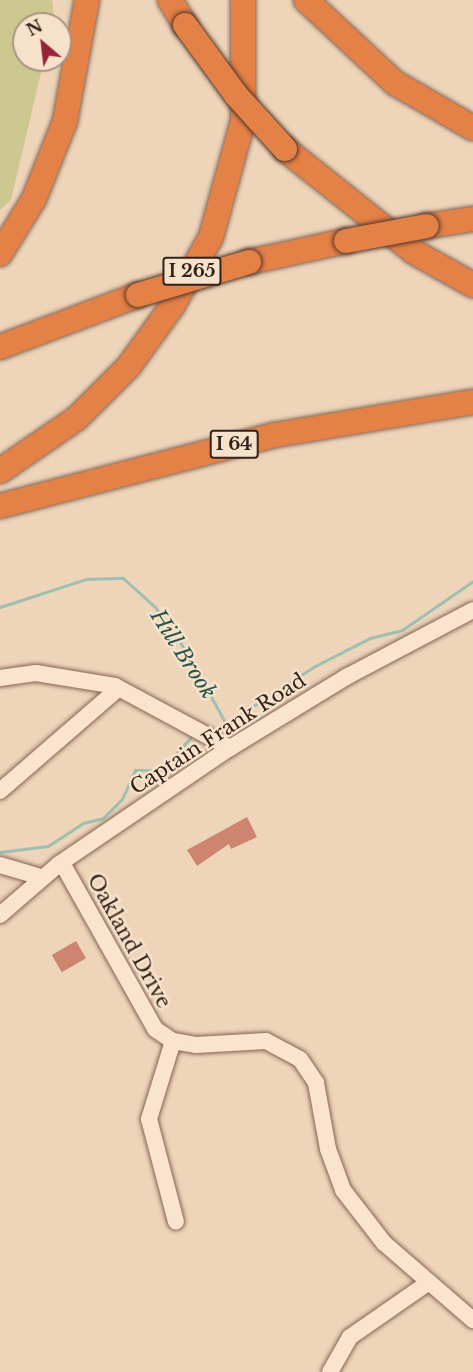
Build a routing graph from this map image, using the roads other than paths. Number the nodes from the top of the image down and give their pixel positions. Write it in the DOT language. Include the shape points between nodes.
graph roads {
  1 [pos="87,0"];
  2 [pos="170,0"];
  3 [pos="243,0"];
  4 [pos="306,0"];
  5 [pos="473,128"];
  6 [pos="473,219"];
  7 [pos="0,254"];
  8 [pos="473,285"];
  9 [pos="0,347"];
  10 [pos="473,402"];
  11 [pos="0,471"];
  12 [pos="0,506"];
  13 [pos="473,610"];
  14 [pos="0,678"];
  15 [pos="119,688"];
  16 [pos="230,748"];
  17 [pos="0,791"];
  18 [pos="62,863"];
  19 [pos="0,865"];
  20 [pos="41,877"];
  21 [pos="0,915"];
  22 [pos="173,1041"];
  23 [pos="176,1222"];
  24 [pos="429,1282"];
  25 [pos="473,1320"];
  26 [pos="330,1372"];
  1 -- 7 [label="highway" via="65,121 34,199"];
  2 -- 8 [label="highway, bridge" via="236,95 285,149 414,252"];
  3 -- 11 [label="highway, I 265" via="243,121 211,237 173,304 129,366 77,418"];
  4 -- 5 [label="highway" via="395,83"];
  6 -- 9 [label="highway, bridge" via="346,240 249,262 138,295"];
  10 -- 12 [label="highway, I 64" via="264,438"];
  13 -- 16 [label="street, Captain Frank Road" via="348,676"];
  14 -- 15 [label="street" via="53,674"];
  15 -- 16 [label="street"];
  15 -- 17 [label="street"];
  16 -- 18 [label="street, Captain Frank Road"];
  18 -- 20 [label="street, Captain Frank Road"];
  18 -- 22 [label="street, Oakland Drive" via="148,1020"];
  19 -- 20 [label="street"];
  20 -- 21 [label="street, Captain Frank Road"];
  22 -- 23 [label="street" via="149,1119"];
  22 -- 24 [label="street" via="266,1041 300,1059 316,1083 328,1149 344,1190 384,1243"];
  24 -- 25 [label="street"];
  24 -- 26 [label="street" via="350,1337"];
}
